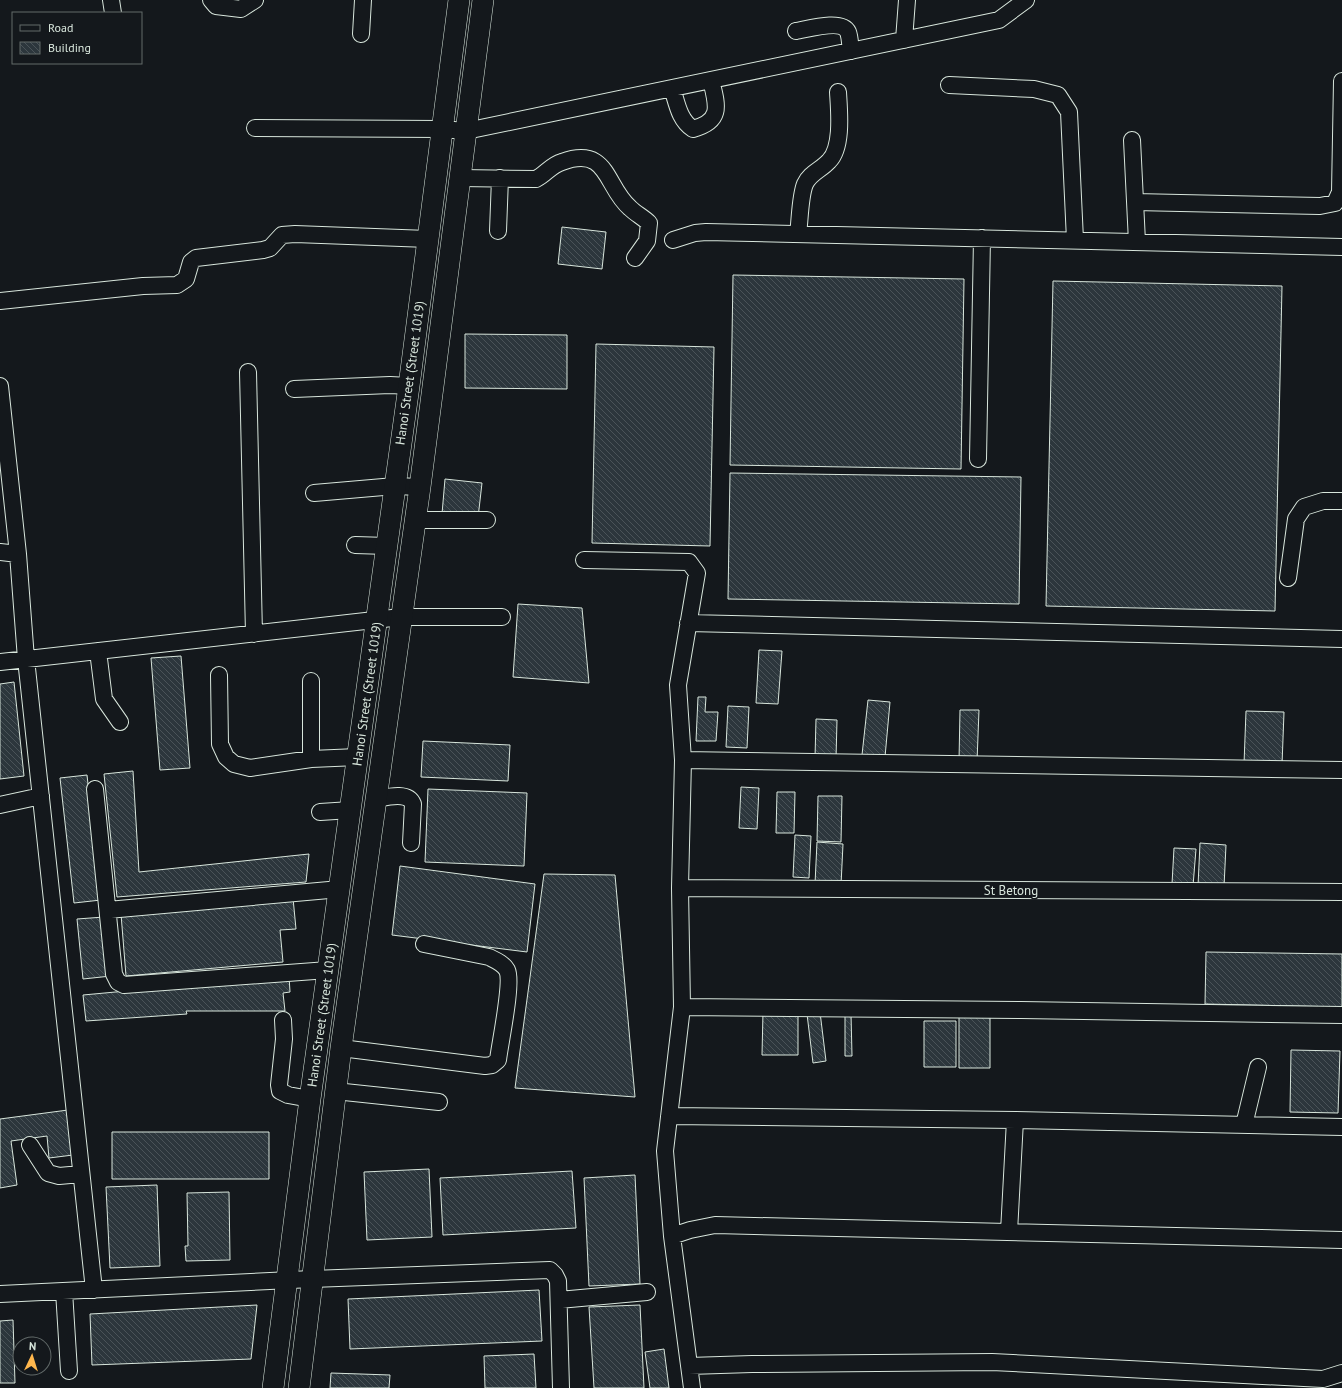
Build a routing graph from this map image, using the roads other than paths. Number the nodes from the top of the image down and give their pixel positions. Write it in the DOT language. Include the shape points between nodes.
graph roads {
  1 [pos="111,0"];
  2 [pos="211,0"];
  3 [pos="255,0"];
  4 [pos="363,0"];
  5 [pos="459,0"];
  6 [pos="483,0"];
  7 [pos="907,0"];
  8 [pos="1026,0"];
  9 [pos="113,12"];
  10 [pos="796,31"];
  11 [pos="361,34"];
  12 [pos="904,40"];
  13 [pos="852,51"];
  14 [pos="712,80"];
  15 [pos="1342,81"];
  16 [pos="949,85"];
  17 [pos="672,88"];
  18 [pos="838,92"];
  19 [pos="255,128"];
  20 [pos="441,129"];
  21 [pos="466,131"];
  22 [pos="1132,140"];
  23 [pos="461,178"];
  24 [pos="500,178"];
  25 [pos="1135,202"];
  26 [pos="1339,206"];
  27 [pos="498,231"];
  28 [pos="798,234"];
  29 [pos="982,238"];
  30 [pos="428,239"];
  31 [pos="672,240"];
  32 [pos="1075,240"];
  33 [pos="1137,242"];
  34 [pos="1342,246"];
  35 [pos="635,258"];
  36 [pos="0,301"];
  37 [pos="248,372"];
  38 [pos="0,386"];
  39 [pos="409,386"];
  40 [pos="294,389"];
  41 [pos="978,459"];
  42 [pos="395,486"];
  43 [pos="420,487"];
  44 [pos="314,493"];
  45 [pos="1342,501"];
  46 [pos="415,520"];
  47 [pos="487,520"];
  48 [pos="355,545"];
  49 [pos="387,546"];
  50 [pos="0,552"];
  51 [pos="18,554"];
  52 [pos="584,560"];
  53 [pos="1288,578"];
  54 [pos="401,617"];
  55 [pos="502,617"];
  56 [pos="377,620"];
  57 [pos="688,623"];
  58 [pos="254,634"];
  59 [pos="1342,639"];
  60 [pos="98,651"];
  61 [pos="26,659"];
  62 [pos="0,662"];
  63 [pos="219,675"];
  64 [pos="311,681"];
  65 [pos="120,722"];
  66 [pos="358,757"];
  67 [pos="311,759"];
  68 [pos="683,760"];
  69 [pos="1342,770"];
  70 [pos="95,789"];
  71 [pos="41,796"];
  72 [pos="376,799"];
  73 [pos="0,805"];
  74 [pos="351,810"];
  75 [pos="320,812"];
  76 [pos="411,843"];
  77 [pos="680,888"];
  78 [pos="340,889"];
  79 [pos="1342,892"];
  80 [pos="108,910"];
  81 [pos="424,944"];
  82 [pos="328,970"];
  83 [pos="682,1007"];
  84 [pos="1342,1015"];
  85 [pos="283,1020"];
  86 [pos="341,1048"];
  87 [pos="1258,1067"];
  88 [pos="335,1091"];
  89 [pos="310,1099"];
  90 [pos="440,1102"];
  91 [pos="669,1116"];
  92 [pos="1015,1120"];
  93 [pos="1244,1125"];
  94 [pos="1342,1127"];
  95 [pos="30,1145"];
  96 [pos="81,1174"];
  97 [pos="1009,1232"];
  98 [pos="672,1236"];
  99 [pos="1342,1240"];
  100 [pos="312,1279"];
  101 [pos="287,1281"];
  102 [pos="94,1290"];
  103 [pos="64,1291"];
  104 [pos="647,1292"];
  105 [pos="0,1294"];
  106 [pos="559,1300"];
  107 [pos="689,1366"];
  108 [pos="69,1371"];
  109 [pos="1342,1373"];
  110 [pos="273,1388"];
  111 [pos="299,1388"];
  112 [pos="562,1388"];
  113 [pos="692,1388"];
  1 -- 9 [label="street"];
  2 -- 3 [label="street" via="216,6 241,10"];
  4 -- 11 [label="street"];
  5 -- 20 [label="main road, Hanoi Street (Street 1019)"];
  6 -- 21 [label="main road, Hanoi Street (Street 1019)"];
  7 -- 12 [label="street"];
  8 -- 12 [label="street" via="999,20"];
  10 -- 13 [label="street" via="828,25 841,26 848,31"];
  12 -- 13 [label="street"];
  13 -- 14 [label="street"];
  14 -- 17 [label="street"];
  14 -- 17 [label="street" via="717,104 716,113 712,120 702,126 692,128 686,125 680,115"];
  15 -- 26 [label="street"];
  16 -- 32 [label="street" via="1034,88 1058,95 1069,112"];
  17 -- 21 [label="street"];
  18 -- 28 [label="street" via="840,122 836,151 830,160 809,177 804,186"];
  19 -- 20 [label="street"];
  20 -- 21 [label="street"];
  20 -- 30 [label="main road, Hanoi Street (Street 1019)"];
  21 -- 23 [label="main road, Hanoi Street (Street 1019)"];
  22 -- 25 [label="street"];
  23 -- 24 [label="street"];
  23 -- 43 [label="main road, Hanoi Street (Street 1019)"];
  24 -- 27 [label="street"];
  24 -- 35 [label="street" via="536,179 552,167 574,158 598,163 630,208 650,223 647,242"];
  25 -- 26 [label="street"];
  25 -- 33 [label="street"];
  28 -- 29 [label="street"];
  28 -- 31 [label="street" via="706,232"];
  29 -- 32 [label="street"];
  29 -- 41 [label="street"];
  30 -- 36 [label="street" via="282,235 270,248 263,250 196,258 191,262 186,279 177,285 142,286"];
  30 -- 39 [label="main road, Hanoi Street (Street 1019)"];
  32 -- 33 [label="street"];
  33 -- 34 [label="street"];
  37 -- 58 [label="street"];
  38 -- 51 [label="street"];
  39 -- 40 [label="street"];
  39 -- 42 [label="main road, Hanoi Street (Street 1019)"];
  42 -- 43 [label="street"];
  42 -- 44 [label="street"];
  42 -- 49 [label="main road, Hanoi Street (Street 1019)"];
  43 -- 46 [label="main road, Hanoi Street (Street 1019)"];
  45 -- 53 [label="street" via="1323,501 1304,507 1296,519"];
  46 -- 47 [label="street"];
  46 -- 54 [label="main road, Hanoi Street (Street 1019)"];
  48 -- 49 [label="street"];
  49 -- 56 [label="main road, Hanoi Street (Street 1019)"];
  50 -- 51 [label="street"];
  51 -- 61 [label="street"];
  52 -- 57 [label="street" via="688,562 697,573"];
  54 -- 55 [label="street"];
  54 -- 56 [label="street"];
  54 -- 72 [label="main road, Hanoi Street (Street 1019)"];
  56 -- 58 [label="street"];
  56 -- 66 [label="main road, Hanoi Street (Street 1019)"];
  57 -- 59 [label="street"];
  57 -- 68 [label="street" via="678,685"];
  58 -- 60 [label="street"];
  60 -- 61 [label="street"];
  60 -- 65 [label="street" via="104,699"];
  61 -- 62 [label="street"];
  61 -- 71 [label="street"];
  63 -- 67 [label="street" via="220,744 226,757 234,764 250,768"];
  64 -- 67 [label="street"];
  66 -- 67 [label="street"];
  66 -- 74 [label="main road, Hanoi Street (Street 1019)"];
  68 -- 69 [label="street"];
  68 -- 77 [label="street"];
  70 -- 80 [label="street"];
  71 -- 73 [label="street"];
  71 -- 96 [label="street"];
  72 -- 76 [label="street" via="401,796 412,800"];
  72 -- 86 [label="main road, Hanoi Street (Street 1019)"];
  74 -- 75 [label="street"];
  74 -- 78 [label="main road, Hanoi Street (Street 1019)"];
  77 -- 79 [label="street, St Betong"];
  77 -- 83 [label="street"];
  78 -- 80 [label="street"];
  78 -- 82 [label="main road, Hanoi Street (Street 1019)"];
  80 -- 82 [label="street" via="114,974 118,982 124,985"];
  81 -- 86 [label="street" via="489,957 507,970 509,984 498,1060 492,1065 485,1066"];
  82 -- 89 [label="main road, Hanoi Street (Street 1019)"];
  83 -- 84 [label="street"];
  83 -- 91 [label="street"];
  85 -- 89 [label="street" via="280,1091 288,1096"];
  86 -- 88 [label="main road, Hanoi Street (Street 1019)"];
  87 -- 93 [label="street"];
  88 -- 90 [label="street"];
  88 -- 100 [label="main road, Hanoi Street (Street 1019)"];
  89 -- 101 [label="main road, Hanoi Street (Street 1019)"];
  91 -- 92 [label="street"];
  91 -- 98 [label="street" via="665,1151"];
  92 -- 93 [label="street"];
  92 -- 97 [label="street"];
  93 -- 94 [label="street"];
  95 -- 96 [label="street" via="48,1173 59,1176"];
  96 -- 102 [label="street"];
  97 -- 98 [label="street" via="715,1225"];
  97 -- 99 [label="street"];
  98 -- 107 [label="street"];
  100 -- 101 [label="street"];
  100 -- 106 [label="street" via="550,1270 558,1281"];
  100 -- 111 [label="main road, Hanoi Street (Street 1019)"];
  101 -- 102 [label="street"];
  101 -- 110 [label="main road, Hanoi Street (Street 1019)"];
  102 -- 103 [label="street"];
  103 -- 105 [label="street"];
  103 -- 108 [label="street"];
  104 -- 106 [label="street"];
  106 -- 112 [label="street"];
  107 -- 109 [label="street" via="992,1362 1323,1378"];
  107 -- 113 [label="street"];
}
